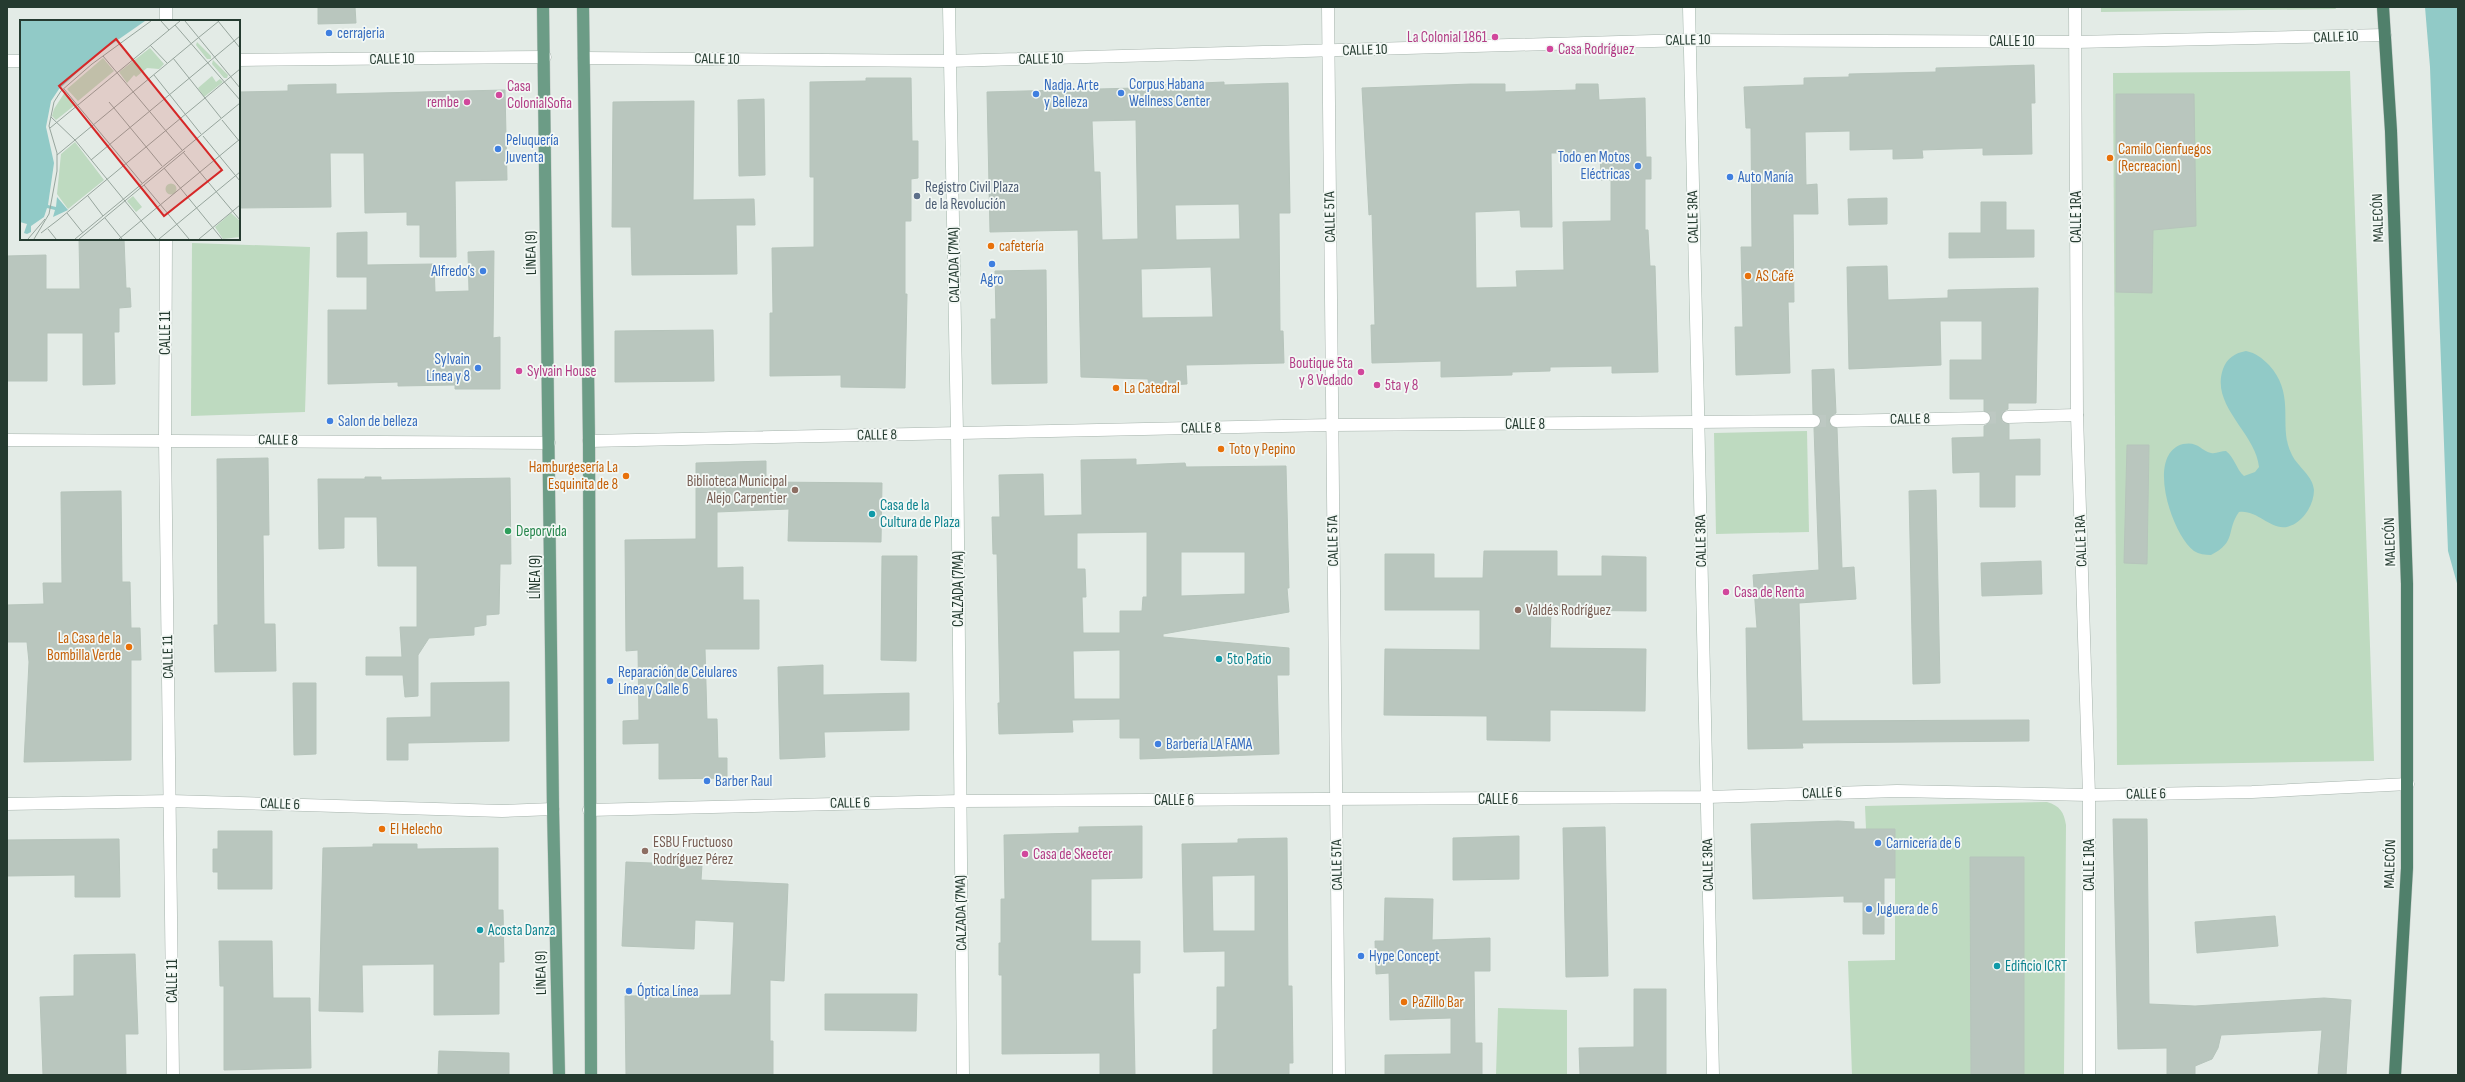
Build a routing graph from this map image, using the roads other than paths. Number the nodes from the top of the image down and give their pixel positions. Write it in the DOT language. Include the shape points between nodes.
graph roads {
  1 [pos="166,7"];
  2 [pos="543,7"];
  3 [pos="583,7"];
  4 [pos="949,7"];
  5 [pos="1328,7"];
  6 [pos="1689,7"];
  7 [pos="2075,7"];
  8 [pos="2383,7"];
  9 [pos="166,20"];
  10 [pos="2385,35"];
  11 [pos="1688,40"];
  12 [pos="2075,42"];
  13 [pos="1328,52"];
  14 [pos="545,57"];
  15 [pos="584,58"];
  16 [pos="240,60"];
  17 [pos="7,61"];
  18 [pos="20,61"];
  19 [pos="950,61"];
  20 [pos="166,240"];
  21 [pos="2077,415"];
  22 [pos="1984,418"];
  23 [pos="2008,418"];
  24 [pos="1836,420"];
  25 [pos="1814,421"];
  26 [pos="1698,424"];
  27 [pos="1332,425"];
  28 [pos="957,433"];
  29 [pos="165,439"];
  30 [pos="7,440"];
  31 [pos="589,441"];
  32 [pos="549,443"];
  33 [pos="2408,784"];
  34 [pos="2089,795"];
  35 [pos="1707,797"];
  36 [pos="1336,800"];
  37 [pos="171,801"];
  38 [pos="960,801"];
  39 [pos="7,804"];
  40 [pos="553,809"];
  41 [pos="588,810"];
  42 [pos="173,1075"];
  43 [pos="559,1075"];
  44 [pos="591,1075"];
  45 [pos="963,1075"];
  46 [pos="1339,1075"];
  47 [pos="1713,1075"];
  48 [pos="2089,1075"];
  49 [pos="2395,1075"];
  1 -- 9 [label="street"];
  2 -- 14 [label="main road, LÍNEA (9)"];
  3 -- 15 [label="main road"];
  4 -- 19 [label="street, CALZADA (7MA)"];
  5 -- 13 [label="street, CALLE 5TA"];
  6 -- 11 [label="street, CALLE 3RA"];
  7 -- 12 [label="street, CALLE 1RA"];
  8 -- 10 [label="highway, MALECÓN"];
  10 -- 12 [label="street, CALLE 10"];
  10 -- 33 [label="highway, MALECÓN" via="2391,131 2407,576"];
  11 -- 12 [label="street, CALLE 10"];
  11 -- 13 [label="street, CALLE 10"];
  11 -- 26 [label="street, CALLE 3RA"];
  12 -- 21 [label="street, CALLE 1RA"];
  13 -- 19 [label="street, CALLE 10"];
  13 -- 27 [label="street, CALLE 5TA"];
  14 -- 16 [label="street, CALLE 10"];
  14 -- 32 [label="main road, LÍNEA (9)"];
  15 -- 19 [label="street, CALLE 10"];
  15 -- 31 [label="main road"];
  17 -- 18 [label="street"];
  19 -- 28 [label="street, CALZADA (7MA)"];
  20 -- 29 [label="street, CALLE 11"];
  21 -- 23 [label="street"];
  21 -- 34 [label="street, CALLE 1RA"];
  22 -- 24 [label="street, CALLE 8"];
  25 -- 26 [label="street, CALLE 8"];
  26 -- 27 [label="street, CALLE 8"];
  26 -- 35 [label="street, CALLE 3RA"];
  27 -- 28 [label="street, CALLE 8"];
  27 -- 36 [label="street, CALLE 5TA"];
  28 -- 31 [label="street, CALLE 8"];
  28 -- 38 [label="street, CALZADA (7MA)"];
  29 -- 30 [label="street, CALLE 8"];
  29 -- 32 [label="street, CALLE 8"];
  29 -- 37 [label="street, CALLE 11"];
  31 -- 41 [label="main road"];
  32 -- 40 [label="main road, LÍNEA (9)"];
  33 -- 34 [label="street, CALLE 6" via="2252,792"];
  33 -- 49 [label="highway, MALECÓN" via="2407,868"];
  34 -- 35 [label="street, CALLE 6" via="1896,791"];
  34 -- 48 [label="street, CALLE 1RA"];
  35 -- 36 [label="street, CALLE 6"];
  35 -- 47 [label="street, CALLE 3RA"];
  36 -- 38 [label="street, CALLE 6"];
  36 -- 46 [label="street, CALLE 5TA"];
  37 -- 39 [label="street, CALLE 6"];
  37 -- 40 [label="street, CALLE 6" via="502,811"];
  37 -- 42 [label="street, CALLE 11"];
  38 -- 41 [label="street, CALLE 6"];
  38 -- 45 [label="street, CALZADA (7MA)"];
  40 -- 43 [label="main road, LÍNEA (9)"];
  41 -- 44 [label="main road"];
}
